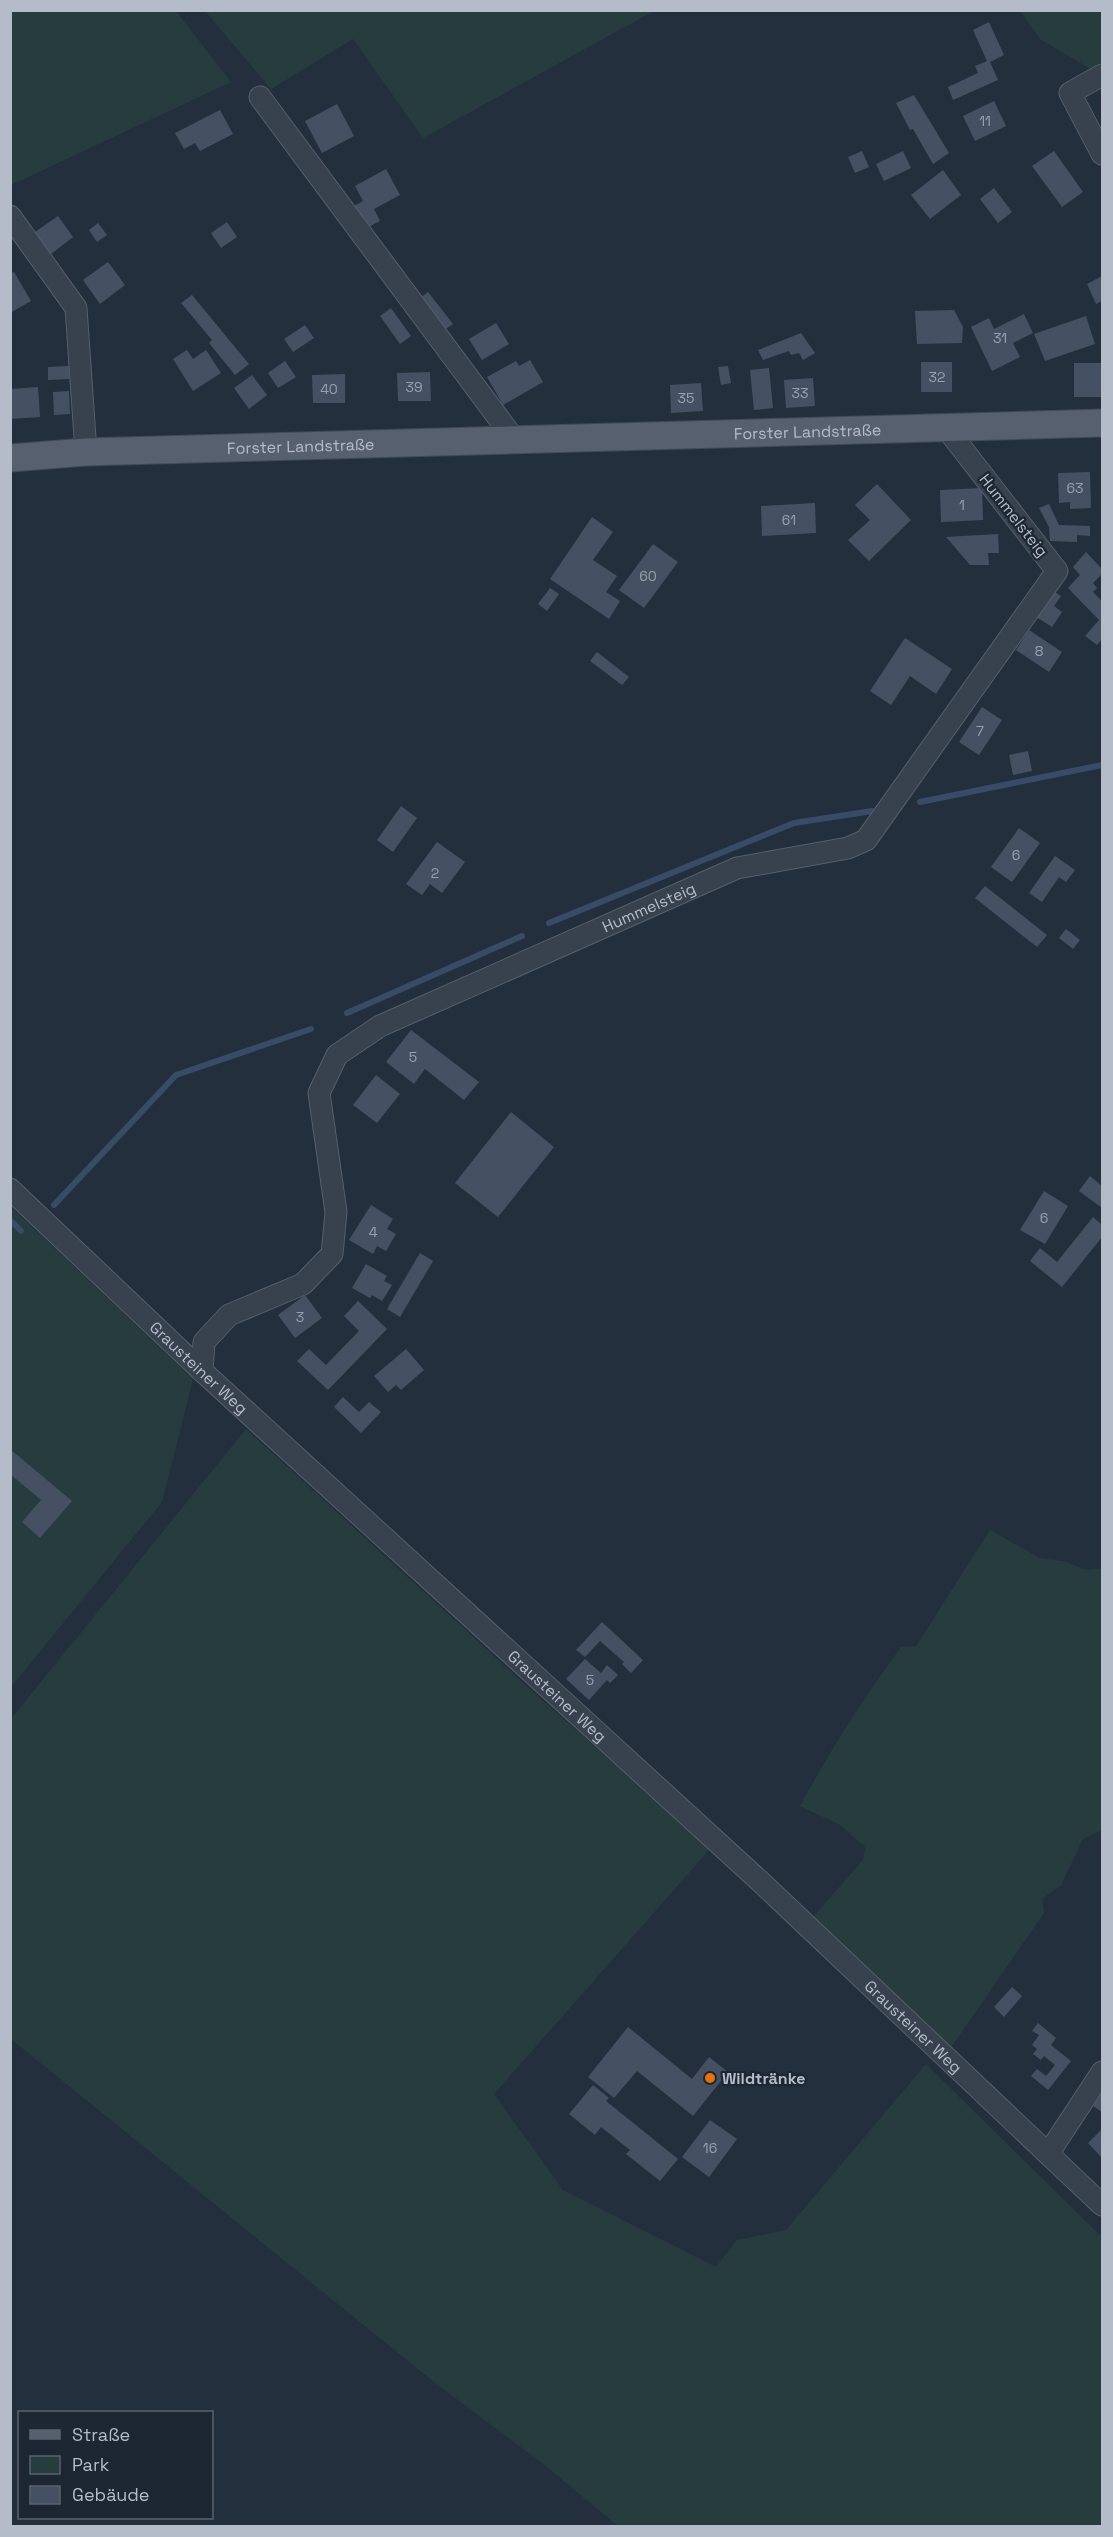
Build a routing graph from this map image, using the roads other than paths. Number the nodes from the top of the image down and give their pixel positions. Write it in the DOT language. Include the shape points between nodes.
graph roads {
  1 [pos="1102,75"];
  2 [pos="260,97"];
  3 [pos="1102,154"];
  4 [pos="10,216"];
  5 [pos="1102,423"];
  6 [pos="947,429"];
  7 [pos="514,440"];
  8 [pos="86,452"];
  9 [pos="10,458"];
  10 [pos="10,1189"];
  11 [pos="202,1371"];
  12 [pos="1102,2072"];
  13 [pos="1048,2154"];
  14 [pos="1102,2205"];
  1 -- 3 [label="street" via="1070,93"];
  2 -- 7 [label="street"];
  4 -- 8 [label="street" via="75,308"];
  5 -- 6 [label="main road, Forster Landstraße"];
  6 -- 7 [label="main road, Forster Landstraße"];
  6 -- 11 [label="street, Hummelsteig" via="1057,571 866,840 848,848 737,868 380,1026 337,1054 319,1093 336,1212 332,1254 303,1284 228,1315 204,1342"];
  7 -- 8 [label="main road, Forster Landstraße"];
  8 -- 9 [label="main road, Forster Landstraße"];
  10 -- 11 [label="street, Grausteiner Weg"];
  11 -- 13 [label="street, Grausteiner Weg" via="730,1854"];
  12 -- 13 [label="street"];
  13 -- 14 [label="street, Grausteiner Weg"];
}
